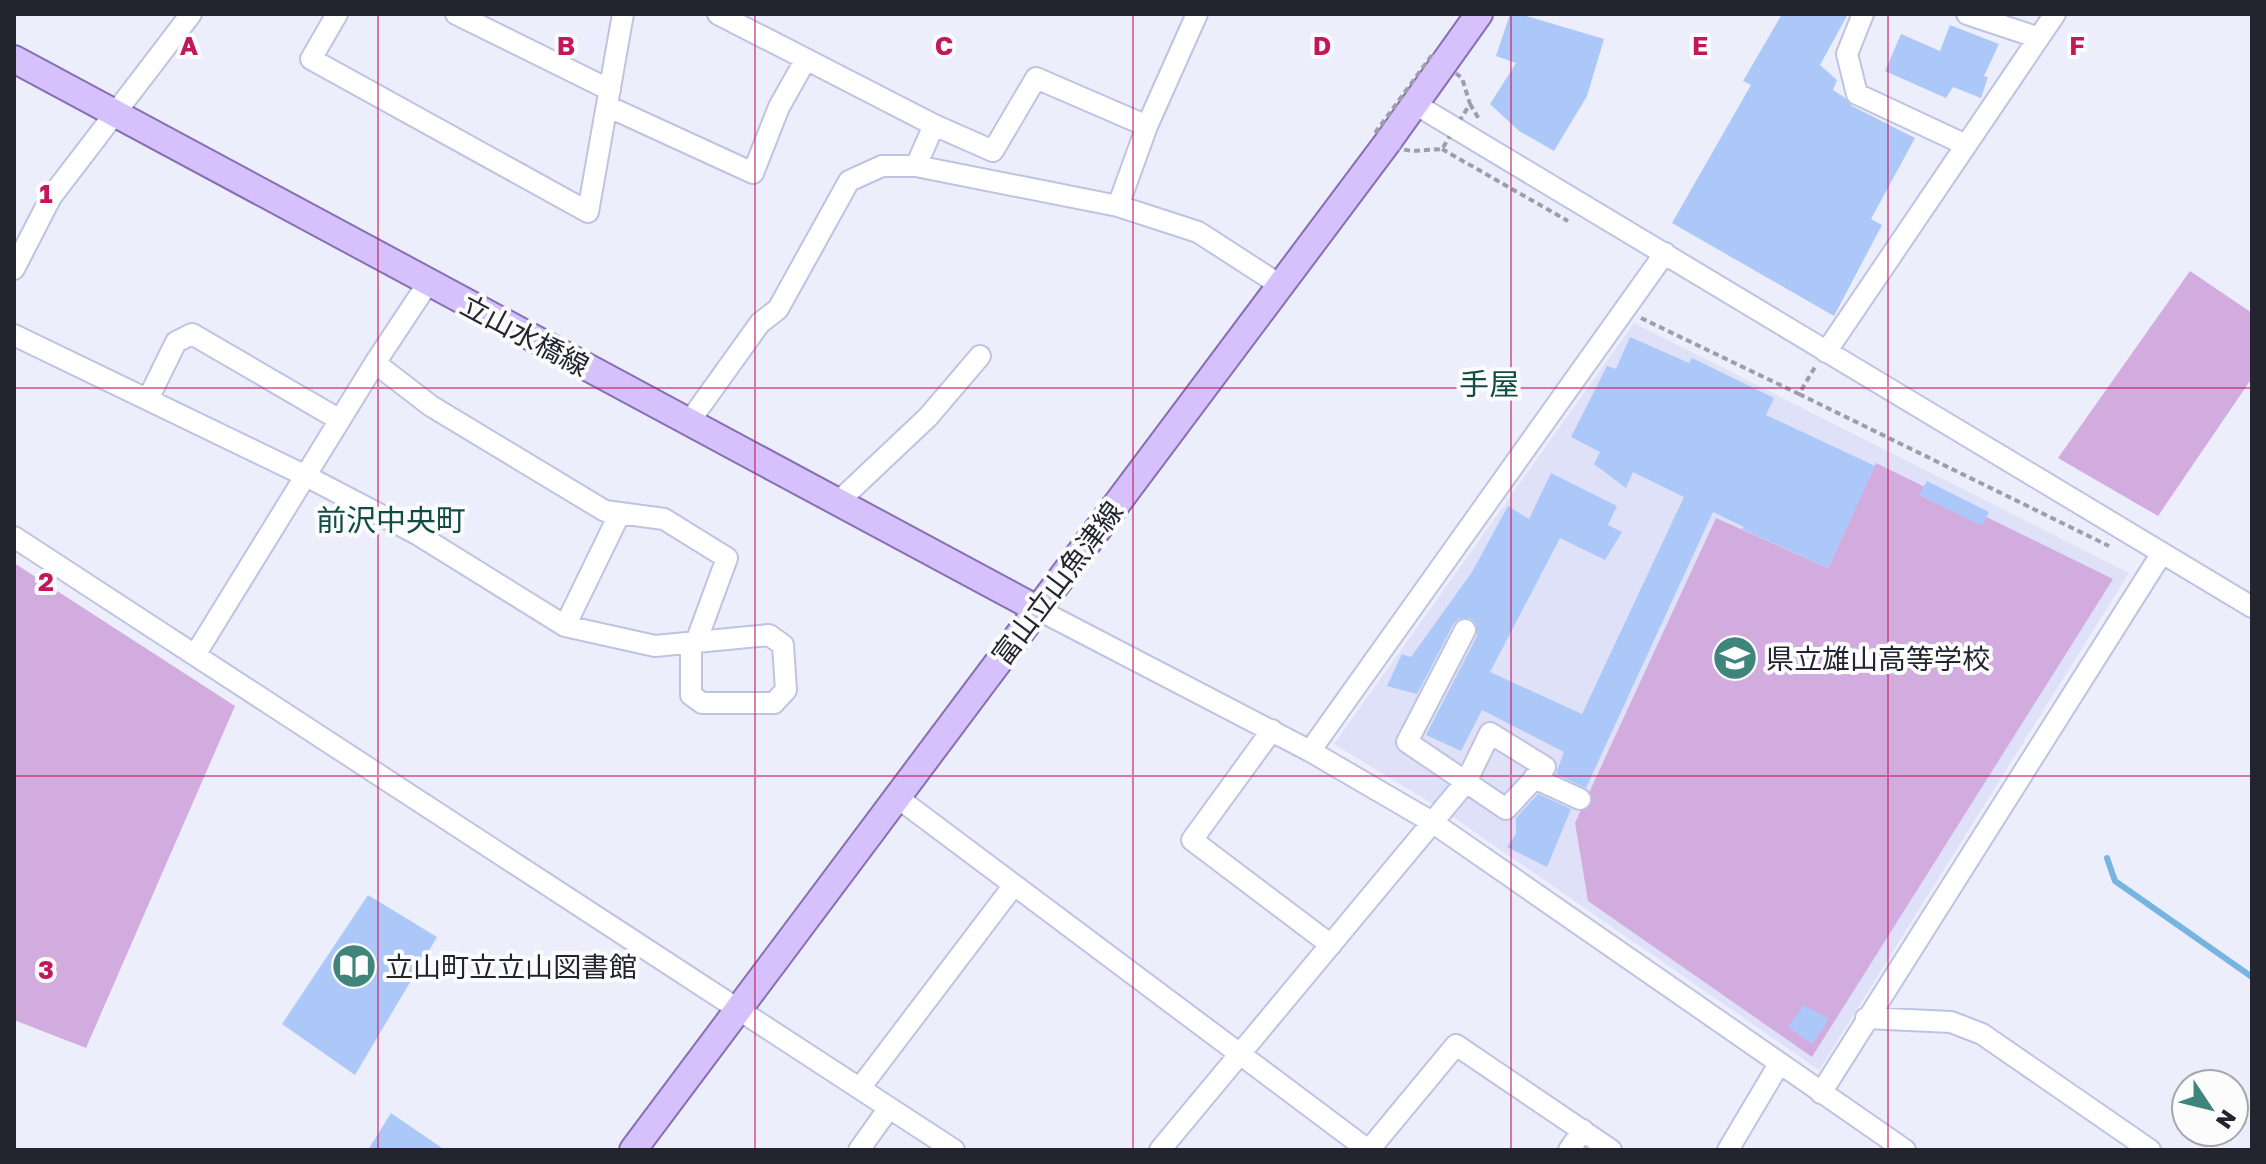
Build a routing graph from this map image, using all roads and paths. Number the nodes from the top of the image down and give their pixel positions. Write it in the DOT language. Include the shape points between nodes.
graph roads {
  1 [pos="191,14"];
  2 [pos="337,14"];
  3 [pos="456,14"];
  4 [pos="623,14"];
  5 [pos="718,14"];
  6 [pos="1197,14"];
  7 [pos="1479,14"];
  8 [pos="1863,14"];
  9 [pos="1967,14"];
  10 [pos="2055,14"];
  11 [pos="2039,38"];
  12 [pos="14,59"];
  13 [pos="806,59"];
  14 [pos="608,98"];
  15 [pos="1415,104"];
  16 [pos="114,115"];
  17 [pos="934,125"];
  18 [pos="1147,126"];
  19 [pos="1966,145"];
  20 [pos="916,166"];
  21 [pos="1118,206"];
  22 [pos="1665,253"];
  23 [pos="16,257"];
  24 [pos="428,283"];
  25 [pos="1280,285"];
  26 [pos="1624,310"];
  27 [pos="14,335"];
  28 [pos="980,356"];
  29 [pos="1821,359"];
  30 [pos="375,363"];
  31 [pos="1799,394"];
  32 [pos="148,399"];
  33 [pos="340,420"];
  34 [pos="689,422"];
  35 [pos="306,476"];
  36 [pos="838,502"];
  37 [pos="620,513"];
  38 [pos="14,537"];
  39 [pos="2120,551"];
  40 [pos="2162,553"];
  41 [pos="2252,607"];
  42 [pos="1037,609"];
  43 [pos="565,626"];
  44 [pos="1465,630"];
  45 [pos="694,642"];
  46 [pos="195,655"];
  47 [pos="1272,730"];
  48 [pos="1310,751"];
  49 [pos="1534,778"];
  50 [pos="1466,782"];
  51 [pos="898,798"];
  52 [pos="1580,799"];
  53 [pos="1432,822"];
  54 [pos="1014,885"];
  55 [pos="1331,945"];
  56 [pos="741,1009"];
  57 [pos="1866,1018"];
  58 [pos="1240,1053"];
  59 [pos="1779,1064"];
  60 [pos="860,1088"];
  61 [pos="1821,1093"];
  62 [pos="889,1108"];
  63 [pos="1583,1130"];
  64 [pos="1899,1148"];
  65 [pos="633,1150"];
  66 [pos="859,1150"];
  67 [pos="954,1150"];
  68 [pos="1160,1150"];
  69 [pos="1368,1150"];
  70 [pos="1569,1150"];
  71 [pos="1611,1150"];
  72 [pos="1728,1150"];
  73 [pos="2150,1150"];
  1 -- 16 [label="street"];
  2 -- 14 [label="street" via="311,59 588,212"];
  3 -- 14 [label="street"];
  4 -- 14 [label="street"];
  5 -- 13 [label="street"];
  6 -- 18 [label="street"];
  7 -- 15 [label="main road, 富山立山魚津線"];
  8 -- 19 [label="street" via="1847,54 1857,94"];
  9 -- 11 [label="street"];
  10 -- 11 [label="street"];
  11 -- 19 [label="street"];
  12 -- 16 [label="main road, 立山水橋線"];
  13 -- 14 [label="street" via="779,107 753,173"];
  13 -- 17 [label="street"];
  15 -- 22 [label="street"];
  15 -- 25 [label="main road, 富山立山魚津線"];
  16 -- 23 [label="street" via="51,197"];
  16 -- 24 [label="main road, 立山水橋線"];
  17 -- 18 [label="street" via="993,151 1036,78"];
  17 -- 20 [label="street"];
  18 -- 21 [label="street"];
  19 -- 29 [label="street"];
  20 -- 21 [label="street"];
  20 -- 34 [label="street" via="882,166 849,181 778,309 760,323"];
  21 -- 25 [label="street" via="1198,232"];
  22 -- 26 [label="street"];
  22 -- 29 [label="street"];
  24 -- 30 [label="street"];
  24 -- 34 [label="main road, 立山水橋線"];
  25 -- 42 [label="main road, 富山立山魚津線"];
  26 -- 31 [label="path"];
  26 -- 48 [label="street"];
  27 -- 32 [label="street"];
  28 -- 36 [label="street" via="928,417"];
  29 -- 31 [label="path"];
  29 -- 40 [label="street"];
  30 -- 33 [label="street"];
  30 -- 37 [label="street" via="431,406 605,511"];
  31 -- 39 [label="path"];
  32 -- 33 [label="street" via="176,342 192,334"];
  32 -- 35 [label="street"];
  33 -- 35 [label="street"];
  34 -- 36 [label="main road, 立山水橋線"];
  35 -- 43 [label="street" via="417,534"];
  35 -- 46 [label="street"];
  36 -- 42 [label="main road, 立山水橋線"];
  37 -- 43 [label="street"];
  37 -- 45 [label="street" via="664,519 727,558"];
  38 -- 46 [label="street"];
  40 -- 41 [label="street"];
  40 -- 57 [label="street"];
  42 -- 47 [label="street"];
  42 -- 51 [label="main road, 富山立山魚津線"];
  43 -- 45 [label="street" via="655,646"];
  44 -- 50 [label="street" via="1407,742"];
  45 -- 45 [label="street" via="769,635 783,645 786,690 774,703 702,703 691,695"];
  46 -- 56 [label="street"];
  47 -- 48 [label="street"];
  47 -- 55 [label="street" via="1192,840"];
  48 -- 53 [label="street"];
  49 -- 50 [label="street" via="1506,809"];
  49 -- 50 [label="street" via="1545,767 1490,733"];
  49 -- 52 [label="street"];
  50 -- 53 [label="street"];
  51 -- 54 [label="street"];
  51 -- 56 [label="main road, 富山立山魚津線"];
  53 -- 55 [label="street"];
  53 -- 59 [label="street"];
  54 -- 58 [label="street"];
  54 -- 60 [label="street"];
  55 -- 58 [label="street"];
  56 -- 60 [label="street"];
  56 -- 65 [label="main road, 富山立山魚津線"];
  57 -- 61 [label="street"];
  57 -- 73 [label="street" via="1951,1022 1982,1034"];
  58 -- 68 [label="street"];
  58 -- 69 [label="street"];
  59 -- 61 [label="street"];
  59 -- 72 [label="street"];
  60 -- 62 [label="street"];
  61 -- 64 [label="street"];
  62 -- 66 [label="street"];
  62 -- 67 [label="street"];
  63 -- 69 [label="street" via="1456,1045"];
  63 -- 70 [label="street"];
  63 -- 71 [label="street"];
}
